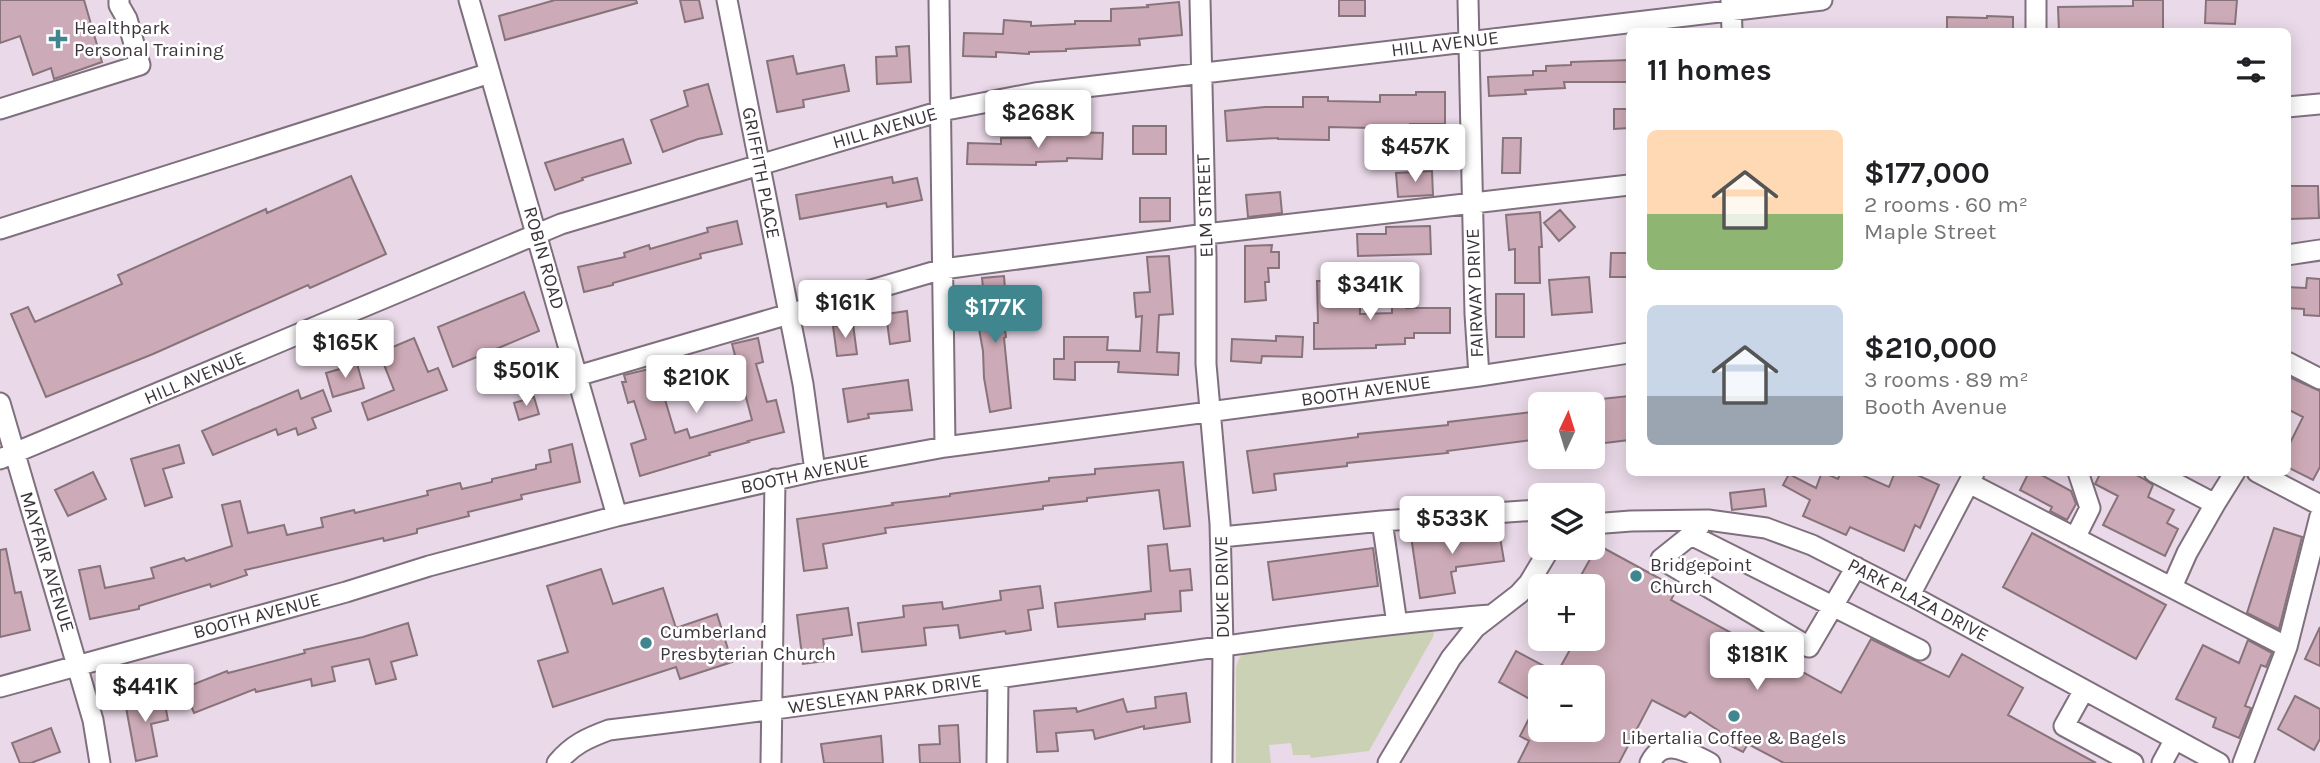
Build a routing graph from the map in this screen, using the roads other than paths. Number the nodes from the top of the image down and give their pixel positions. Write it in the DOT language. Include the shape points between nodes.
graph roads {
  1 [pos="119,0"];
  2 [pos="469,0"];
  3 [pos="727,0"];
  4 [pos="939,0"];
  5 [pos="1200,0"];
  6 [pos="1468,0"];
  7 [pos="1822,0"];
  8 [pos="2036,0"];
  9 [pos="1731,5"];
  10 [pos="1732,28"];
  11 [pos="2036,28"];
  12 [pos="1469,41"];
  13 [pos="490,73"];
  14 [pos="1201,74"];
  15 [pos="2320,104"];
  16 [pos="2291,107"];
  17 [pos="0,108"];
  18 [pos="941,111"];
  19 [pos="759,165"];
  20 [pos="1626,185"];
  21 [pos="1472,204"];
  22 [pos="0,229"];
  23 [pos="537,234"];
  24 [pos="1206,234"];
  25 [pos="2320,250"];
  26 [pos="2291,254"];
  27 [pos="943,269"];
  28 [pos="789,312"];
  29 [pos="1626,353"];
  30 [pos="2291,364"];
  31 [pos="578,376"];
  32 [pos="1479,376"];
  33 [pos="2320,379"];
  34 [pos="0,403"];
  35 [pos="1210,412"];
  36 [pos="945,447"];
  37 [pos="8,457"];
  38 [pos="815,471"];
  39 [pos="2079,476"];
  40 [pos="2162,476"];
  41 [pos="2232,476"];
  42 [pos="2265,476"];
  43 [pos="1972,478"];
  44 [pos="775,479"];
  45 [pos="2215,504"];
  46 [pos="2320,505"];
  47 [pos="1528,511"];
  48 [pos="617,516"];
  49 [pos="2320,516"];
  50 [pos="1708,520"];
  51 [pos="1382,521"];
  52 [pos="1605,523"];
  53 [pos="1690,534"];
  54 [pos="1221,537"];
  55 [pos="2075,538"];
  56 [pos="1543,560"];
  57 [pos="1856,568"];
  58 [pos="2172,587"];
  59 [pos="1910,595"];
  60 [pos="1832,606"];
  61 [pos="1490,615"];
  62 [pos="1397,624"];
  63 [pos="1223,646"];
  64 [pos="2287,647"];
  65 [pos="1920,650"];
  66 [pos="78,666"];
  67 [pos="998,678"];
  68 [pos="0,687"];
  69 [pos="2084,690"];
  70 [pos="773,711"];
  71 [pos="2175,739"];
  72 [pos="100,763"];
  73 [pos="557,763"];
  74 [pos="771,763"];
  75 [pos="998,763"];
  76 [pos="1222,763"];
  77 [pos="1388,763"];
  78 [pos="1650,763"];
  79 [pos="1710,763"];
  80 [pos="2133,763"];
  81 [pos="2162,763"];
  82 [pos="2219,763"];
  83 [pos="2243,763"];
  1 -- 17 [label="street" via="140,65"];
  2 -- 13 [label="street, ROBIN ROAD"];
  3 -- 19 [label="street, GRIFFITH PLACE"];
  4 -- 18 [label="street"];
  5 -- 14 [label="street, ELM STREET"];
  6 -- 12 [label="street, FAIRWAY DRIVE"];
  7 -- 9 [label="street, HILL AVENUE"];
  8 -- 11 [label="street"];
  9 -- 10 [label="street"];
  9 -- 12 [label="street, HILL AVENUE"];
  12 -- 14 [label="street, HILL AVENUE"];
  12 -- 21 [label="street, FAIRWAY DRIVE"];
  13 -- 22 [label="street"];
  13 -- 23 [label="street, ROBIN ROAD"];
  14 -- 18 [label="street, HILL AVENUE" via="1035,93"];
  14 -- 24 [label="street, ELM STREET"];
  15 -- 16 [label="street"];
  18 -- 19 [label="street, HILL AVENUE"];
  18 -- 27 [label="street"];
  19 -- 23 [label="street, HILL AVENUE"];
  19 -- 28 [label="street, GRIFFITH PLACE"];
  20 -- 21 [label="street"];
  21 -- 24 [label="street"];
  21 -- 32 [label="street, FAIRWAY DRIVE"];
  23 -- 31 [label="street, ROBIN ROAD"];
  23 -- 37 [label="street, HILL AVENUE"];
  24 -- 27 [label="street"];
  24 -- 35 [label="street, ELM STREET"];
  25 -- 26 [label="street"];
  27 -- 28 [label="street"];
  27 -- 36 [label="street"];
  28 -- 31 [label="street"];
  28 -- 38 [label="street, GRIFFITH PLACE"];
  29 -- 32 [label="street, BOOTH AVENUE"];
  30 -- 33 [label="street"];
  31 -- 48 [label="street, ROBIN ROAD"];
  32 -- 35 [label="street, BOOTH AVENUE"];
  34 -- 37 [label="street, MAYFAIR AVENUE"];
  35 -- 36 [label="street, BOOTH AVENUE"];
  35 -- 54 [label="street, DUKE DRIVE"];
  36 -- 38 [label="street, BOOTH AVENUE"];
  37 -- 66 [label="street, MAYFAIR AVENUE"];
  38 -- 44 [label="street, BOOTH AVENUE"];
  39 -- 55 [label="street" via="2090,508"];
  40 -- 45 [label="street"];
  41 -- 45 [label="street"];
  42 -- 46 [label="street"];
  43 -- 55 [label="street"];
  43 -- 59 [label="street"];
  44 -- 48 [label="street, BOOTH AVENUE"];
  44 -- 70 [label="street"];
  45 -- 58 [label="street"];
  47 -- 51 [label="street"];
  48 -- 66 [label="street, BOOTH AVENUE"];
  49 -- 64 [label="street"];
  50 -- 52 [label="street, PARK PLAZA DRIVE"];
  50 -- 53 [label="street"];
  50 -- 57 [label="street, PARK PLAZA DRIVE" via="1766,528"];
  51 -- 54 [label="street"];
  51 -- 62 [label="street"];
  53 -- 60 [label="street"];
  53 -- 60 [label="street" via="1661,559 1809,647"];
  54 -- 63 [label="street, DUKE DRIVE"];
  55 -- 58 [label="street"];
  56 -- 61 [label="street" via="1519,594"];
  57 -- 59 [label="street, PARK PLAZA DRIVE"];
  57 -- 60 [label="street"];
  58 -- 64 [label="street"];
  59 -- 69 [label="street, PARK PLAZA DRIVE"];
  60 -- 65 [label="street"];
  61 -- 62 [label="street"];
  61 -- 77 [label="street" via="1451,658"];
  62 -- 63 [label="street"];
  63 -- 67 [label="street, WESLEYAN PARK DRIVE"];
  63 -- 76 [label="street, DUKE DRIVE"];
  64 -- 83 [label="street"];
  66 -- 68 [label="street, BOOTH AVENUE"];
  66 -- 72 [label="street, MAYFAIR AVENUE"];
  67 -- 70 [label="street, WESLEYAN PARK DRIVE"];
  67 -- 75 [label="street"];
  69 -- 71 [label="street, PARK PLAZA DRIVE"];
  69 -- 80 [label="street" via="2064,726"];
  70 -- 73 [label="street, WESLEYAN PARK DRIVE" via="609,730 586,738"];
  70 -- 74 [label="street"];
  71 -- 81 [label="street"];
  71 -- 82 [label="street, PARK PLAZA DRIVE"];
  78 -- 79 [label="street" via="1657,752 1674,747"];
}
